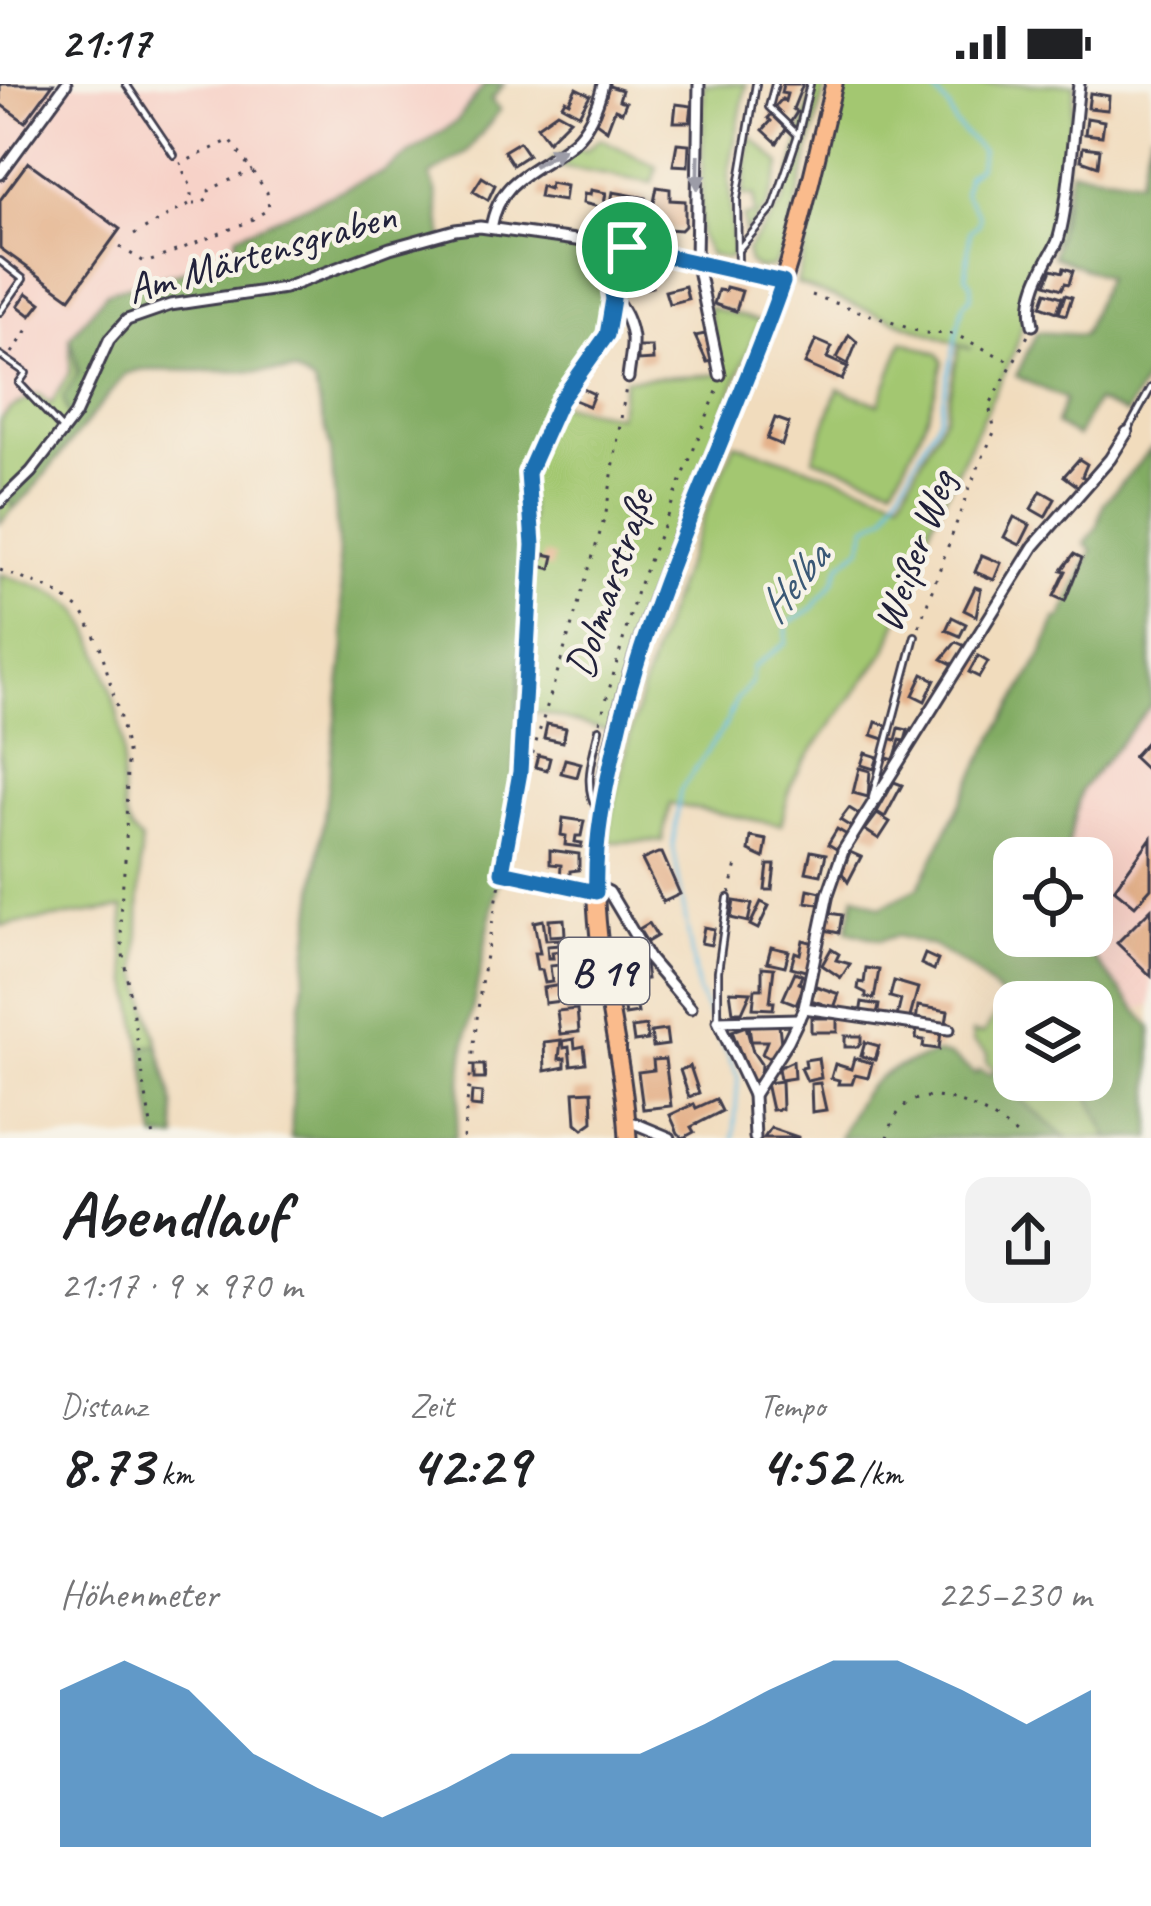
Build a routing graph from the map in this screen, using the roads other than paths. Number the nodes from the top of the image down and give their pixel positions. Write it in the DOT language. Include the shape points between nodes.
graph roads {
  1 [pos="66,84"];
  2 [pos="126,84"];
  3 [pos="603,84"];
  4 [pos="699,84"];
  5 [pos="756,84"];
  6 [pos="775,84"];
  7 [pos="810,84"];
  8 [pos="834,84"];
  9 [pos="1079,84"];
  10 [pos="798,135"];
  11 [pos="174,155"];
  12 [pos="0,174"];
  13 [pos="491,227"];
  14 [pos="627,247"];
  15 [pos="738,250"];
  16 [pos="696,260"];
  17 [pos="0,262"];
  18 [pos="738,272"];
  19 [pos="783,282"];
  20 [pos="0,312"];
  21 [pos="1034,326"];
  22 [pos="3,357"];
  23 [pos="719,375"];
  24 [pos="628,378"];
  25 [pos="1151,388"];
  26 [pos="63,430"];
  27 [pos="1127,433"];
  28 [pos="0,502"];
  29 [pos="915,636"];
  30 [pos="599,729"];
  31 [pos="872,810"];
  32 [pos="601,816"];
  33 [pos="596,889"];
  34 [pos="728,898"];
  35 [pos="691,1008"];
  36 [pos="802,1014"];
  37 [pos="718,1021"];
  38 [pos="949,1029"];
  39 [pos="753,1095"];
  40 [pos="628,1131"];
  41 [pos="670,1138"];
  42 [pos="754,1138"];
  1 -- 12 [label="street"];
  2 -- 11 [label="lane"];
  13 -- 3 [label="street, one-way" via="512,184 583,132"];
  4 -- 16 [label="street, one-way"];
  5 -- 15 [label="lane" via="742,148"];
  6 -- 10 [label="lane" via="769,107"];
  7 -- 10 [label="lane"];
  8 -- 19 [label="main road, Dolmarstraße / B 19"];
  9 -- 21 [label="street" via="1059,235 1030,307"];
  10 -- 15 [label="lane" via="774,207"];
  13 -- 14 [label="street, Am Märtensgraben"];
  13 -- 26 [label="street, Am Märtensgraben" via="418,239 285,288 142,312 115,330"];
  14 -- 16 [label="street, Am Märtensgraben"];
  14 -- 24 [label="street" via="610,280 631,332"];
  15 -- 18 [label="lane"];
  16 -- 18 [label="street"];
  16 -- 23 [label="street"];
  17 -- 20 [label="lane" via="23,279"];
  18 -- 19 [label="street"];
  19 -- 32 [label="main road, Dolmarstraße / B 19" via="649,621"];
  22 -- 26 [label="lane" via="26,374 20,382"];
  25 -- 27 [label="lane, Weißer Weg"];
  26 -- 28 [label="street, Am Märtensgraben"];
  27 -- 31 [label="street, Weißer Weg" via="1034,546"];
  29 -- 31 [label="lane, Weißer Weg"];
  30 -- 32 [label="lane, Dolmarstraße" via="589,779"];
  31 -- 36 [label="street, Weißer Weg" via="836,865"];
  32 -- 33 [label="main road, Dolmarstraße / B 19"];
  33 -- 35 [label="street" via="609,892 649,959"];
  33 -- 40 [label="main road, Dolmarstraße / B 19"];
  34 -- 37 [label="lane"];
  36 -- 37 [label="street"];
  36 -- 38 [label="street"];
  36 -- 39 [label="street, Weißer Weg"];
  37 -- 39 [label="street"];
  39 -- 42 [label="street"];
  40 -- 41 [label="street" via="634,1123"];
}
